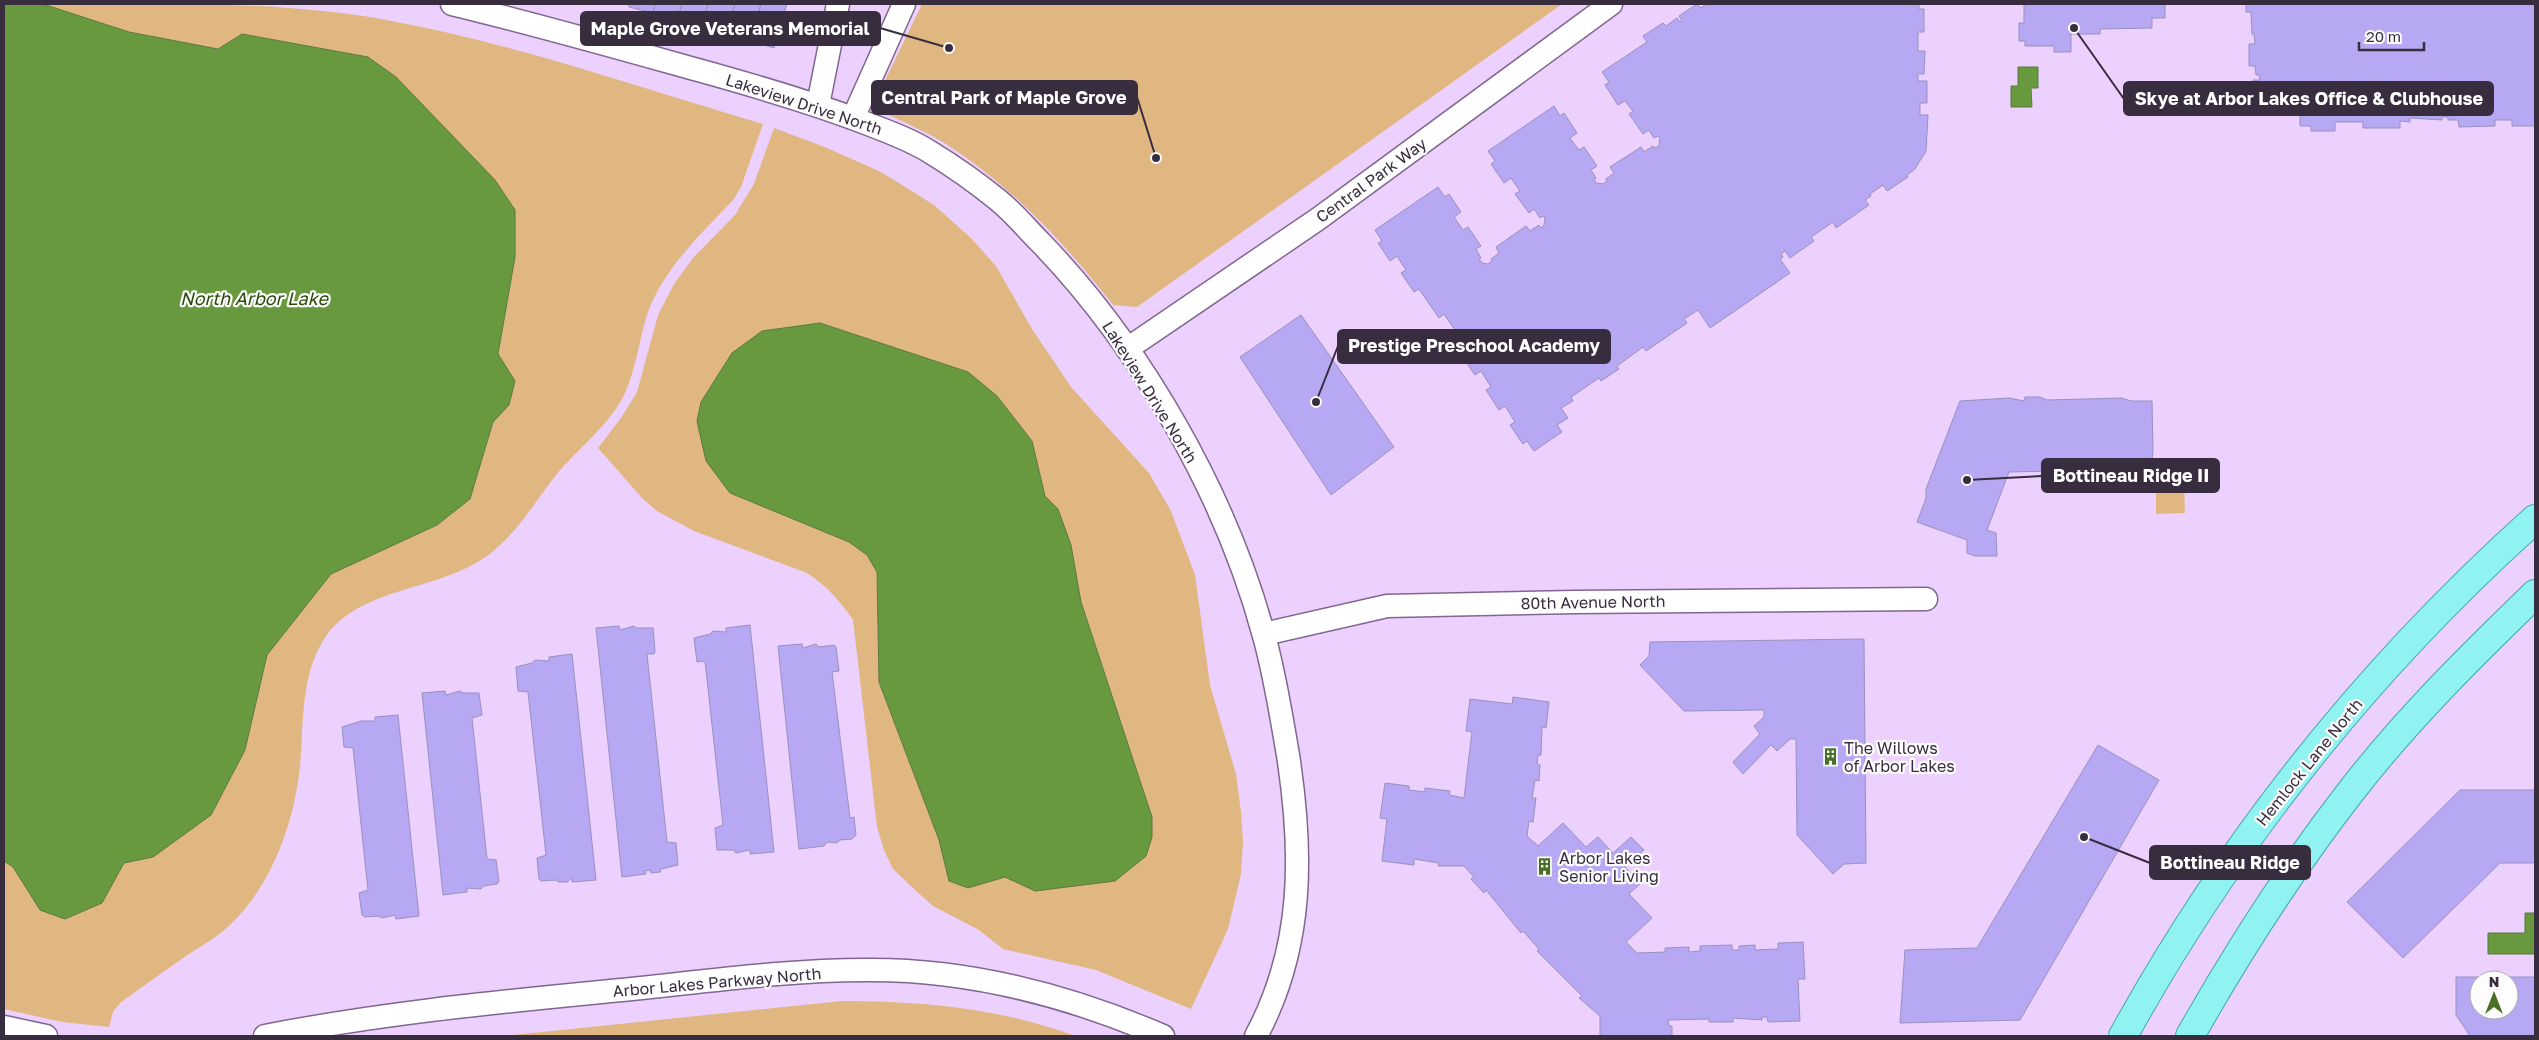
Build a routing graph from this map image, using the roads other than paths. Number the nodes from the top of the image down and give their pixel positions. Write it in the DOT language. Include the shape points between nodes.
graph roads {
  1 [pos="452,4"];
  2 [pos="838,4"];
  3 [pos="904,4"];
  4 [pos="1611,4"];
  5 [pos="818,105"];
  6 [pos="853,118"];
  7 [pos="1127,349"];
  8 [pos="2535,519"];
  9 [pos="2535,594"];
  10 [pos="1926,599"];
  11 [pos="2535,617"];
  12 [pos="1264,634"];
  13 [pos="2420,710"];
  14 [pos="4,1026"];
  15 [pos="46,1036"];
  16 [pos="265,1036"];
  17 [pos="1163,1036"];
  18 [pos="1256,1036"];
  19 [pos="2123,1036"];
  20 [pos="2190,1036"];
  1 -- 5 [label="street, Lakeview Drive North" via="578,35"];
  2 -- 5 [label="street"];
  3 -- 6 [label="street"];
  4 -- 7 [label="street, Central Park Way" via="1318,219"];
  5 -- 6 [label="street, Lakeview Drive North"];
  6 -- 7 [label="street, Lakeview Drive North" via="928,150 1000,201 1063,266"];
  7 -- 12 [label="street, Lakeview Drive North" via="1190,448 1236,553"];
  8 -- 19 [label="main road, Hemlock Lane North" via="2416,634 2312,754 2198,910"];
  9 -- 13 [label="main road"];
  10 -- 12 [label="street, 80th Avenue North" via="1387,606"];
  11 -- 13 [label="main road" via="2468,686"];
  12 -- 18 [label="street, Lakeview Drive North" via="1279,698 1291,776 1297,882 1294,927 1285,970"];
  13 -- 20 [label="main road" via="2352,790 2317,838 2252,933"];
  14 -- 15 [label="street"];
  16 -- 17 [label="street, Arbor Lakes Parkway North" via="431,1009 801,973 866,970 922,972 1003,984 1122,1018"];
}
